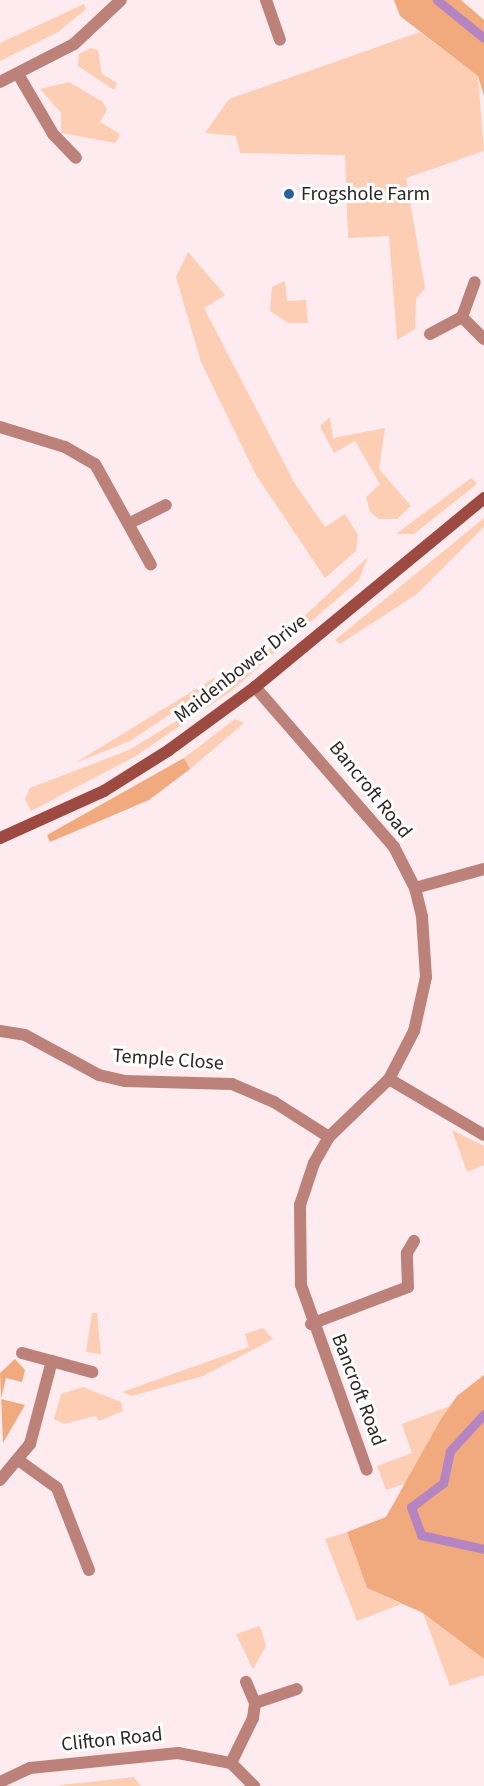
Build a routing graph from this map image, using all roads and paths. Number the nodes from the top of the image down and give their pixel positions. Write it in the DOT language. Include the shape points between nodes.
graph roads {
  1 [pos="121,0"];
  2 [pos="266,0"];
  3 [pos="280,40"];
  4 [pos="18,74"];
  5 [pos="0,82"];
  6 [pos="76,158"];
  7 [pos="475,282"];
  8 [pos="462,317"];
  9 [pos="430,333"];
  10 [pos="484,339"];
  11 [pos="0,427"];
  12 [pos="484,498"];
  13 [pos="166,505"];
  14 [pos="130,523"];
  15 [pos="151,565"];
  16 [pos="255,687"];
  17 [pos="0,838"];
  18 [pos="484,869"];
  19 [pos="415,888"];
  20 [pos="0,1031"];
  21 [pos="389,1079"];
  22 [pos="484,1135"];
  23 [pos="329,1137"];
  24 [pos="414,1241"];
  25 [pos="311,1324"];
  26 [pos="22,1353"];
  27 [pos="52,1361"];
  28 [pos="92,1372"];
  29 [pos="21,1462"];
  30 [pos="367,1470"];
  31 [pos="0,1480"];
  32 [pos="89,1570"];
  33 [pos="246,1682"];
  34 [pos="297,1689"];
  35 [pos="255,1703"];
  36 [pos="231,1763"];
  37 [pos="0,1782"];
  38 [pos="254,1786"];
  1 -- 4 [label="street" via="74,44"];
  2 -- 3 [label="street"];
  4 -- 5 [label="street"];
  4 -- 6 [label="street" via="53,134"];
  7 -- 8 [label="street"];
  8 -- 9 [label="street"];
  8 -- 10 [label="street"];
  11 -- 14 [label="street" via="84,456 104,475"];
  12 -- 16 [label="street, Maidenbower Drive"];
  13 -- 14 [label="street"];
  14 -- 15 [label="street"];
  16 -- 17 [label="street, Maidenbower Drive" via="104,791"];
  16 -- 19 [label="street, Bancroft Road" via="347,788 394,847"];
  18 -- 19 [label="street"];
  19 -- 21 [label="street, Bancroft Road" via="425,945 422,1004"];
  20 -- 23 [label="street, Temple Close" via="25,1035 99,1075 125,1082 232,1084 274,1102"];
  21 -- 22 [label="street"];
  21 -- 23 [label="street, Bancroft Road"];
  23 -- 25 [label="street, Bancroft Road" via="314,1163 300,1205 301,1285"];
  24 -- 25 [label="street, Bancroft Road" via="407,1253 409,1280 403,1290"];
  25 -- 30 [label="street, Bancroft Road"];
  26 -- 27 [label="street"];
  27 -- 28 [label="street"];
  27 -- 29 [label="street" via="37,1424"];
  29 -- 31 [label="street"];
  29 -- 32 [label="street" via="57,1488"];
  33 -- 35 [label="street"];
  34 -- 35 [label="street"];
  35 -- 36 [label="street"];
  36 -- 37 [label="street, Clifton Road" via="178,1753 135,1756 30,1768"];
  36 -- 38 [label="street"];
}
